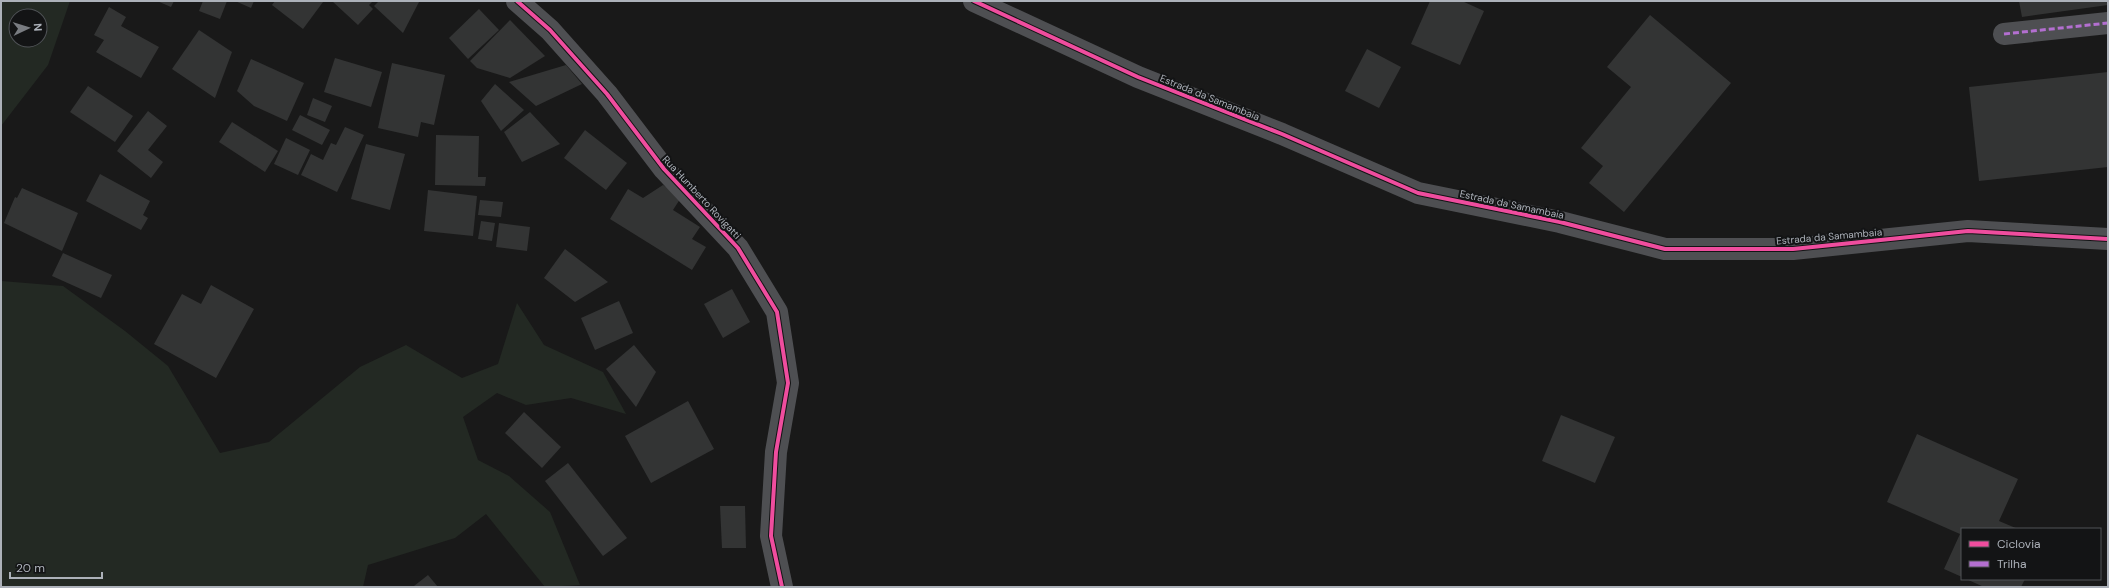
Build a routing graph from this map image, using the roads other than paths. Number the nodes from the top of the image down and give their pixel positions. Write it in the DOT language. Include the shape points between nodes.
graph roads {
  1 [pos="517,1"];
  2 [pos="974,1"];
  3 [pos="2108,23"];
  4 [pos="2004,34"];
  5 [pos="2108,239"];
  6 [pos="782,587"];
  1 -- 6 [label="street, Rua Humberto Rovigatti" via="550,30 607,94 664,169 738,248 777,312 788,383 776,452 771,536"];
  2 -- 5 [label="street, Estrada da Samambaia" via="1138,77 1282,134 1418,193 1560,222 1665,249 1793,248 1968,231"];
  3 -- 4 [label="street"];
}
